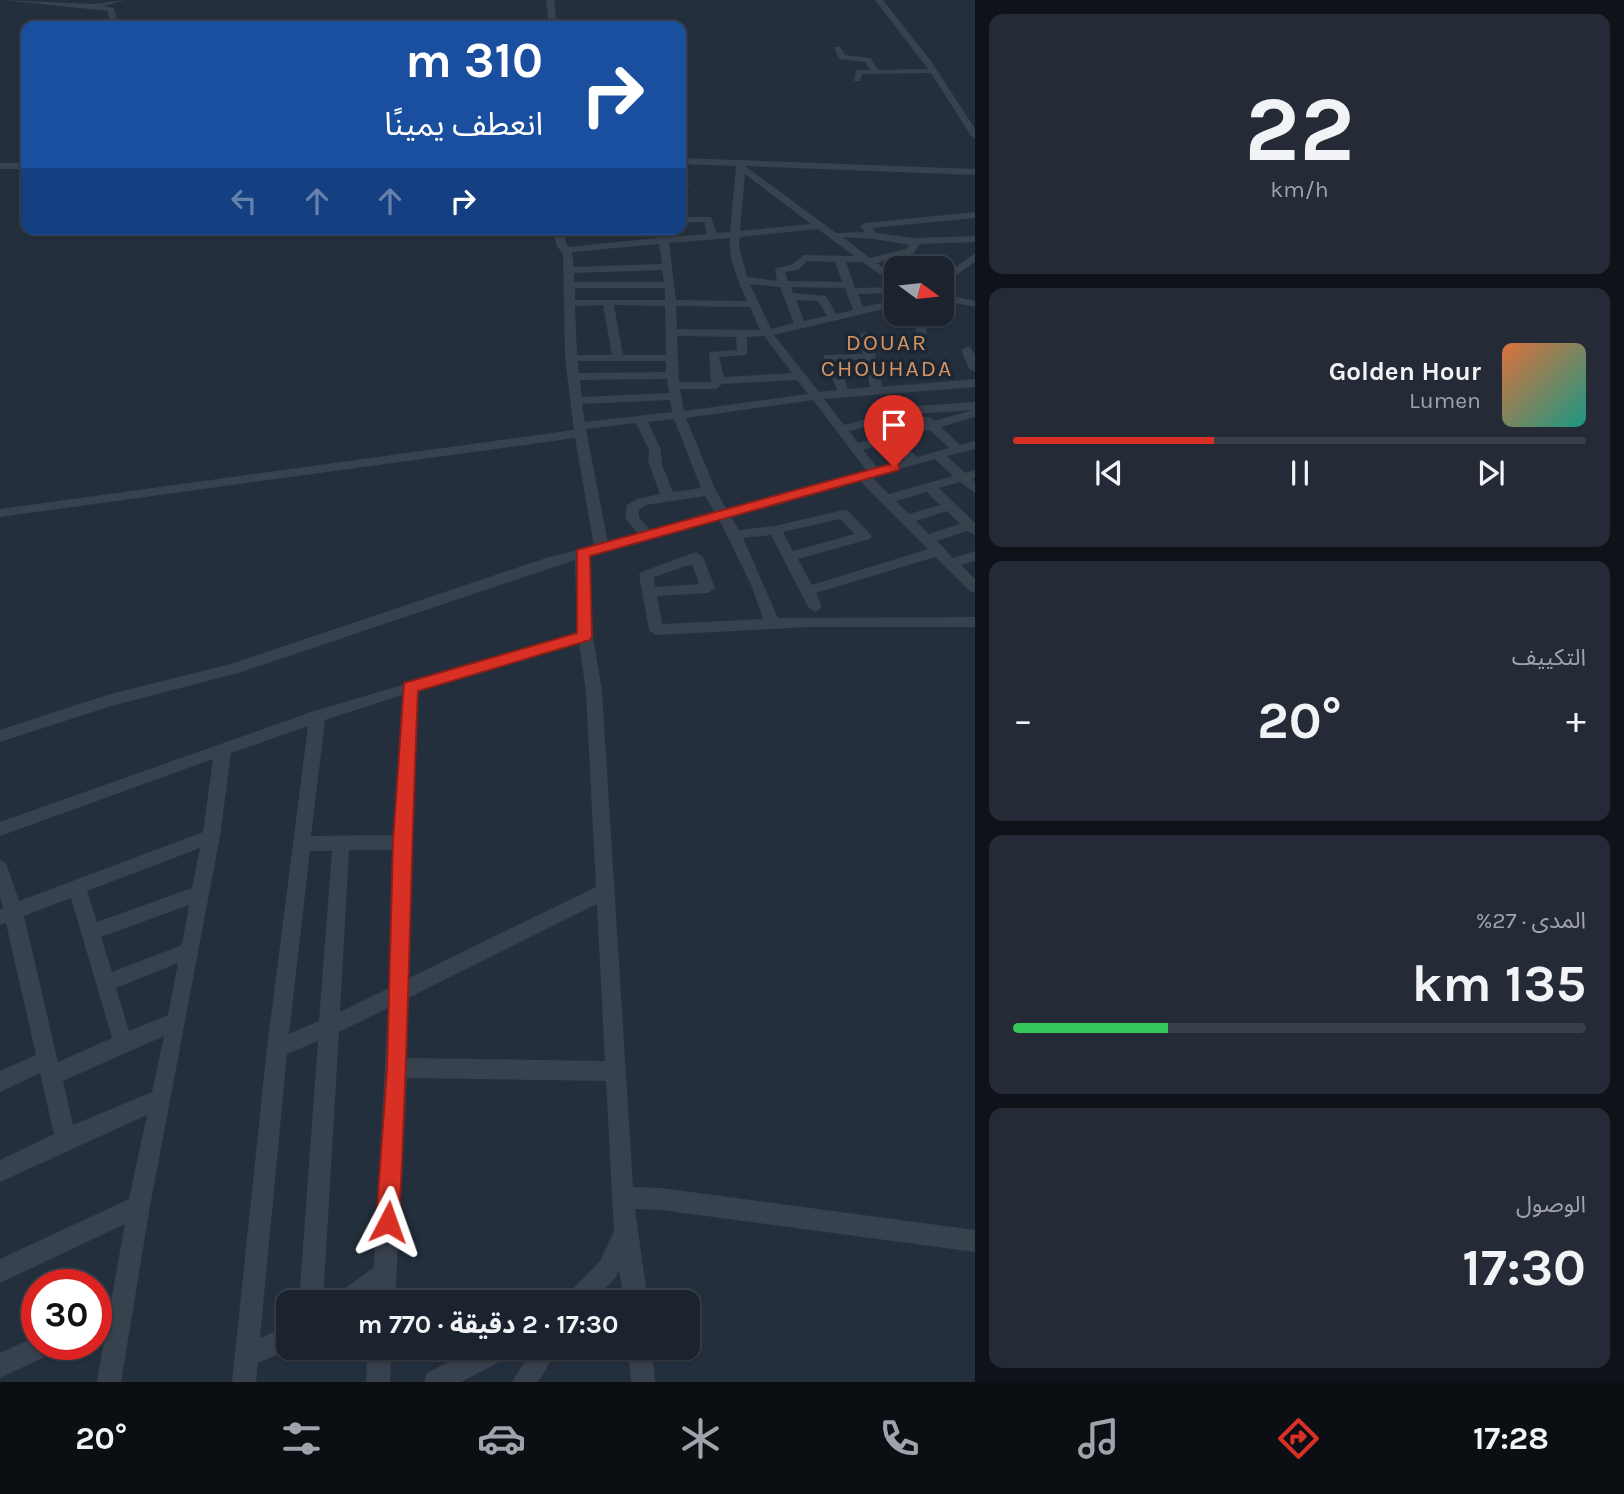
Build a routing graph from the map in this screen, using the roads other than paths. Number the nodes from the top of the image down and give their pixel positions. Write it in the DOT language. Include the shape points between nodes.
graph roads {
  1 [pos="8,0"];
  2 [pos="122,0"];
  3 [pos="550,0"];
  4 [pos="879,0"];
  5 [pos="93,6"];
  6 [pos="113,21"];
  7 [pos="552,21"];
  8 [pos="837,49"];
  9 [pos="931,71"];
  10 [pos="878,72"];
  11 [pos="857,79"];
  12 [pos="889,85"];
  13 [pos="975,136"];
  14 [pos="686,162"];
  15 [pos="0,166"];
  16 [pos="21,166"];
  17 [pos="741,169"];
  18 [pos="975,172"];
  19 [pos="686,173"];
  20 [pos="975,215"];
  21 [pos="686,220"];
  22 [pos="821,226"];
  23 [pos="735,234"];
  24 [pos="559,235"];
  25 [pos="660,235"];
  26 [pos="872,235"];
  27 [pos="713,236"];
  28 [pos="833,236"];
  29 [pos="975,239"];
  30 [pos="915,241"];
  31 [pos="565,250"];
  32 [pos="839,258"];
  33 [pos="865,260"];
  34 [pos="972,265"];
  35 [pos="666,267"];
  36 [pos="568,270"];
  37 [pos="884,273"];
  38 [pos="954,275"];
  39 [pos="742,279"];
  40 [pos="567,285"];
  41 [pos="670,285"];
  42 [pos="850,288"];
  43 [pos="884,289"];
  44 [pos="786,290"];
  45 [pos="954,299"];
  46 [pos="608,302"];
  47 [pos="568,303"];
  48 [pos="668,303"];
  49 [pos="975,303"];
  50 [pos="754,304"];
  51 [pos="884,306"];
  52 [pos="859,312"];
  53 [pos="833,317"];
  54 [pos="800,324"];
  55 [pos="922,326"];
  56 [pos="670,332"];
  57 [pos="710,333"];
  58 [pos="767,333"];
  59 [pos="922,333"];
  60 [pos="741,334"];
  61 [pos="880,337"];
  62 [pos="967,350"];
  63 [pos="713,354"];
  64 [pos="742,354"];
  65 [pos="869,357"];
  66 [pos="571,358"];
  67 [pos="618,358"];
  68 [pos="671,358"];
  69 [pos="975,369"];
  70 [pos="801,376"];
  71 [pos="573,377"];
  72 [pos="753,379"];
  73 [pos="975,383"];
  74 [pos="674,386"];
  75 [pos="735,391"];
  76 [pos="877,391"];
  77 [pos="892,391"];
  78 [pos="844,393"];
  79 [pos="816,397"];
  80 [pos="576,401"];
  81 [pos="975,406"];
  82 [pos="916,410"];
  83 [pos="975,413"];
  84 [pos="678,414"];
  85 [pos="640,419"];
  86 [pos="935,425"];
  87 [pos="842,429"];
  88 [pos="580,430"];
  89 [pos="885,434"];
  90 [pos="966,447"];
  91 [pos="855,448"];
  92 [pos="938,456"];
  93 [pos="914,461"];
  94 [pos="868,473"];
  95 [pos="969,476"];
  96 [pos="930,487"];
  97 [pos="975,489"];
  98 [pos="709,491"];
  99 [pos="668,498"];
  100 [pos="887,499"];
  101 [pos="975,510"];
  102 [pos="954,511"];
  103 [pos="0,513"];
  104 [pos="720,513"];
  105 [pos="906,519"];
  106 [pos="973,528"];
  107 [pos="775,530"];
  108 [pos="735,535"];
  109 [pos="646,536"];
  110 [pos="926,540"];
  111 [pos="602,549"];
  112 [pos="937,551"];
  113 [pos="582,553"];
  114 [pos="975,556"];
  115 [pos="788,557"];
  116 [pos="950,564"];
  117 [pos="975,589"];
  118 [pos="649,592"];
  119 [pos="808,592"];
  120 [pos="815,607"];
  121 [pos="975,622"];
  122 [pos="772,623"];
  123 [pos="585,636"];
  124 [pos="410,687"];
  125 [pos="317,716"];
  126 [pos="0,736"];
  127 [pos="223,750"];
  128 [pos="0,829"];
  129 [pos="211,836"];
  130 [pos="402,842"];
  131 [pos="341,843"];
  132 [pos="302,844"];
  133 [pos="0,868"];
  134 [pos="77,887"];
  135 [pos="606,891"];
  136 [pos="200,893"];
  137 [pos="7,914"];
  138 [pos="90,933"];
  139 [pos="190,950"];
  140 [pos="105,983"];
  141 [pos="398,991"];
  142 [pos="177,1021"];
  143 [pos="329,1027"];
  144 [pos="123,1043"];
  145 [pos="277,1048"];
  146 [pos="49,1068"];
  147 [pos="397,1068"];
  148 [pos="617,1071"];
  149 [pos="0,1082"];
  150 [pos="159,1100"];
  151 [pos="66,1139"];
  152 [pos="0,1171"];
  153 [pos="624,1198"];
  154 [pos="139,1206"];
  155 [pos="625,1232"];
  156 [pos="975,1241"];
  157 [pos="0,1271"];
  158 [pos="384,1273"];
  159 [pos="312,1290"];
  160 [pos="361,1290"];
  161 [pos="383,1290"];
  162 [pos="588,1290"];
  163 [pos="634,1290"];
  164 [pos="122,1308"];
  165 [pos="112,1313"];
  166 [pos="276,1343"];
  167 [pos="21,1356"];
  168 [pos="247,1356"];
  169 [pos="379,1360"];
  170 [pos="478,1360"];
  171 [pos="484,1360"];
  172 [pos="539,1360"];
  173 [pos="641,1360"];
  174 [pos="0,1366"];
  175 [pos="109,1382"];
  176 [pos="244,1382"];
  177 [pos="378,1382"];
  178 [pos="436,1382"];
  179 [pos="464,1382"];
  180 [pos="524,1382"];
  181 [pos="643,1382"];
  1 -- 5 [label="street"];
  2 -- 5 [label="street"];
  3 -- 7 [label="street"];
  4 -- 9 [label="street"];
  5 -- 6 [label="street" via="111,10"];
  8 -- 10 [label="street" via="842,57 868,60"];
  9 -- 10 [label="street"];
  9 -- 13 [label="street"];
  10 -- 11 [label="street" via="859,72"];
  10 -- 12 [label="street"];
  14 -- 17 [label="street"];
  15 -- 16 [label="street"];
  17 -- 18 [label="street"];
  17 -- 19 [label="street"];
  17 -- 22 [label="street"];
  17 -- 23 [label="street"];
  20 -- 26 [label="street" via="866,226"];
  21 -- 27 [label="street" via="708,219"];
  22 -- 23 [label="street"];
  22 -- 28 [label="street"];
  23 -- 27 [label="street"];
  23 -- 39 [label="street"];
  24 -- 31 [label="street"];
  25 -- 27 [label="street"];
  25 -- 31 [label="street"];
  25 -- 35 [label="street"];
  26 -- 28 [label="street"];
  26 -- 30 [label="street"];
  28 -- 33 [label="street"];
  29 -- 30 [label="street"];
  30 -- 33 [label="street" via="910,251"];
  31 -- 36 [label="street"];
  32 -- 33 [label="street"];
  32 -- 42 [label="street"];
  32 -- 44 [label="street" via="801,259 794,268 779,270"];
  33 -- 37 [label="street"];
  34 -- 38 [label="street"];
  35 -- 36 [label="street"];
  35 -- 41 [label="street"];
  36 -- 40 [label="street"];
  39 -- 44 [label="street"];
  39 -- 50 [label="street"];
  40 -- 41 [label="street"];
  40 -- 47 [label="street"];
  41 -- 48 [label="street"];
  42 -- 43 [label="street"];
  42 -- 44 [label="street"];
  42 -- 52 [label="street"];
  44 -- 53 [label="street" via="822,298"];
  44 -- 54 [label="street"];
  45 -- 49 [label="street"];
  46 -- 47 [label="street"];
  46 -- 48 [label="street"];
  46 -- 67 [label="street"];
  47 -- 66 [label="street"];
  48 -- 50 [label="street"];
  48 -- 56 [label="street"];
  50 -- 58 [label="street"];
  51 -- 52 [label="street"];
  52 -- 53 [label="street"];
  53 -- 54 [label="street"];
  54 -- 58 [label="street"];
  55 -- 59 [label="street"];
  56 -- 57 [label="street"];
  56 -- 68 [label="street"];
  57 -- 60 [label="street"];
  57 -- 63 [label="street"];
  58 -- 60 [label="street"];
  58 -- 70 [label="street"];
  60 -- 64 [label="street"];
  61 -- 65 [label="street" via="865,335"];
  62 -- 69 [label="street"];
  63 -- 64 [label="street"];
  63 -- 75 [label="street"];
  64 -- 72 [label="street"];
  65 -- 76 [label="street"];
  65 -- 78 [label="street" via="829,357"];
  66 -- 67 [label="street"];
  66 -- 71 [label="street"];
  67 -- 68 [label="street"];
  68 -- 74 [label="street"];
  70 -- 72 [label="street"];
  70 -- 79 [label="street"];
  71 -- 74 [label="street"];
  71 -- 80 [label="street"];
  72 -- 75 [label="street"];
  73 -- 77 [label="street"];
  74 -- 75 [label="street" via="713,385"];
  74 -- 80 [label="street"];
  74 -- 84 [label="street"];
  75 -- 79 [label="street"];
  75 -- 84 [label="street"];
  76 -- 77 [label="street"];
  76 -- 78 [label="street"];
  77 -- 82 [label="street"];
  78 -- 79 [label="street"];
  79 -- 87 [label="street"];
  80 -- 88 [label="street"];
  81 -- 82 [label="street"];
  82 -- 86 [label="street"];
  82 -- 87 [label="street"];
  83 -- 86 [label="street"];
  84 -- 85 [label="street"];
  84 -- 98 [label="street"];
  85 -- 88 [label="street"];
  85 -- 99 [label="street" via="655,450 654,461"];
  86 -- 89 [label="street"];
  86 -- 90 [label="street"];
  87 -- 91 [label="street"];
  88 -- 103 [label="street"];
  88 -- 111 [label="street"];
  89 -- 91 [label="street"];
  89 -- 93 [label="street"];
  90 -- 92 [label="street"];
  91 -- 94 [label="street"];
  92 -- 93 [label="street"];
  92 -- 95 [label="street"];
  93 -- 94 [label="street"];
  94 -- 100 [label="street"];
  94 -- 104 [label="street"];
  95 -- 96 [label="street"];
  95 -- 97 [label="street"];
  96 -- 100 [label="street"];
  96 -- 102 [label="street"];
  98 -- 99 [label="street"];
  98 -- 104 [label="street"];
  99 -- 109 [label="street" via="632,508 632,518"];
  100 -- 105 [label="street"];
  101 -- 102 [label="street"];
  102 -- 105 [label="street"];
  102 -- 106 [label="street"];
  104 -- 108 [label="street"];
  104 -- 109 [label="street"];
  105 -- 110 [label="street"];
  106 -- 110 [label="street"];
  107 -- 108 [label="street"];
  107 -- 115 [label="street"];
  107 -- 115 [label="street" via="843,514 865,536"];
  108 -- 122 [label="street"];
  109 -- 111 [label="street"];
  110 -- 112 [label="street"];
  111 -- 113 [label="street"];
  112 -- 116 [label="street"];
  112 -- 119 [label="street"];
  113 -- 123 [label="street"];
  113 -- 126 [label="street" via="233,670 107,701"];
  114 -- 116 [label="street"];
  115 -- 119 [label="street"];
  116 -- 117 [label="street"];
  118 -- 122 [label="street" via="656,630"];
  119 -- 120 [label="street"];
  121 -- 122 [label="street"];
  123 -- 124 [label="street"];
  123 -- 135 [label="street" via="594,692"];
  124 -- 125 [label="street"];
  124 -- 130 [label="street"];
  125 -- 127 [label="street"];
  125 -- 132 [label="street"];
  127 -- 128 [label="street"];
  127 -- 129 [label="street"];
  129 -- 134 [label="street"];
  129 -- 136 [label="street"];
  130 -- 131 [label="street"];
  130 -- 141 [label="street"];
  131 -- 132 [label="street"];
  131 -- 143 [label="street"];
  132 -- 145 [label="street"];
  133 -- 137 [label="street"];
  134 -- 137 [label="street"];
  134 -- 138 [label="street"];
  135 -- 141 [label="street"];
  135 -- 148 [label="street"];
  136 -- 138 [label="street"];
  136 -- 139 [label="street"];
  137 -- 146 [label="street"];
  138 -- 140 [label="street"];
  139 -- 140 [label="street"];
  139 -- 142 [label="street"];
  140 -- 144 [label="street"];
  141 -- 143 [label="street"];
  141 -- 147 [label="street"];
  142 -- 144 [label="street"];
  142 -- 150 [label="street"];
  143 -- 145 [label="street"];
  143 -- 159 [label="street"];
  144 -- 146 [label="street"];
  145 -- 168 [label="street"];
  146 -- 149 [label="street"];
  146 -- 151 [label="street"];
  147 -- 148 [label="street"];
  147 -- 158 [label="street"];
  148 -- 153 [label="street"];
  150 -- 151 [label="street"];
  150 -- 154 [label="street"];
  151 -- 152 [label="street"];
  153 -- 155 [label="street"];
  153 -- 156 [label="street" via="662,1199"];
  154 -- 157 [label="street"];
  154 -- 164 [label="street"];
  155 -- 162 [label="street" via="608,1269"];
  155 -- 163 [label="street"];
  158 -- 160 [label="street"];
  158 -- 161 [label="street"];
  164 -- 165 [label="street"];
  164 -- 175 [label="street"];
  166 -- 168 [label="street"];
  167 -- 174 [label="street"];
  168 -- 176 [label="street"];
  169 -- 177 [label="street"];
  170 -- 178 [label="street"];
  171 -- 179 [label="street"];
  172 -- 180 [label="street"];
  173 -- 181 [label="street"];
}
